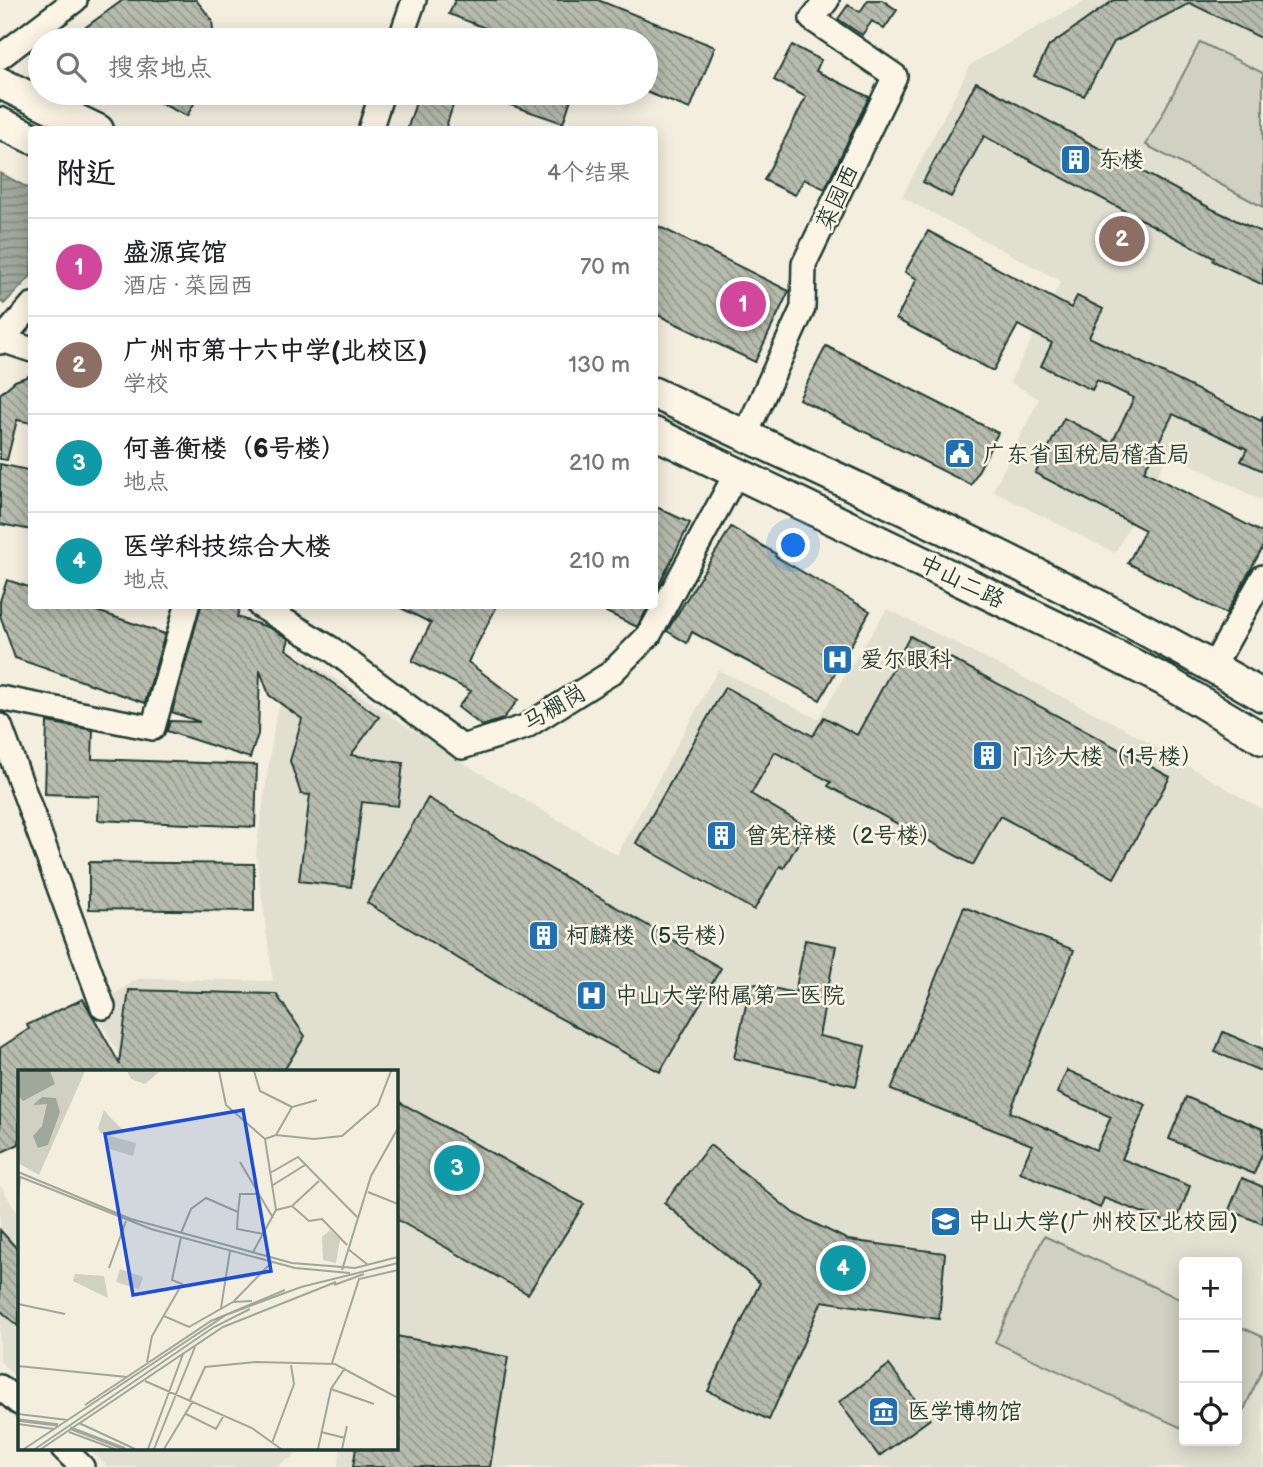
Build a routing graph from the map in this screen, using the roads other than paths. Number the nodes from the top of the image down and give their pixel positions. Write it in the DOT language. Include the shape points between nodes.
graph roads {
  1 [pos="75,0"];
  2 [pos="414,0"];
  3 [pos="827,0"];
  4 [pos="38,28"];
  5 [pos="404,28"];
  6 [pos="28,36"];
  7 [pos="0,57"];
  8 [pos="0,83"];
  9 [pos="28,96"];
  10 [pos="46,105"];
  11 [pos="378,105"];
  12 [pos="0,123"];
  13 [pos="90,126"];
  14 [pos="371,126"];
  15 [pos="28,136"];
  16 [pos="28,310"];
  17 [pos="1,341"];
  18 [pos="28,349"];
  19 [pos="658,395"];
  20 [pos="658,435"];
  21 [pos="745,436"];
  22 [pos="737,472"];
  23 [pos="1263,577"];
  24 [pos="186,609"];
  25 [pos="265,609"];
  26 [pos="1213,667"];
  27 [pos="1263,696"];
  28 [pos="0,698"];
  29 [pos="0,726"];
  30 [pos="1263,739"];
  31 [pos="103,1007"];
  32 [pos="0,1387"];
  33 [pos="18,1402"];
  34 [pos="65,1450"];
  35 [pos="82,1467"];
  1 -- 4 [label="street"];
  2 -- 5 [label="street"];
  3 -- 21 [label="street, 菜园西" via="812,19 895,76 804,264 803,308"];
  6 -- 7 [label="street"];
  8 -- 9 [label="main road"];
  10 -- 13 [label="main road"];
  11 -- 14 [label="street"];
  12 -- 15 [label="main road"];
  16 -- 17 [label="street"];
  17 -- 18 [label="street"];
  19 -- 21 [label="main road, 中山二路"];
  20 -- 22 [label="main road, 中山二路"];
  21 -- 26 [label="main road, 中山二路"];
  22 -- 25 [label="street, 马棚岗" via="649,635 611,673 525,727 463,747 330,648"];
  22 -- 30 [label="main road, 中山二路" via="1153,674"];
  23 -- 26 [label="street"];
  24 -- 28 [label="street" via="153,729"];
  26 -- 27 [label="main road, 中山二路"];
  29 -- 31 [label="street"];
  32 -- 33 [label="street"];
  34 -- 35 [label="street"];
}
